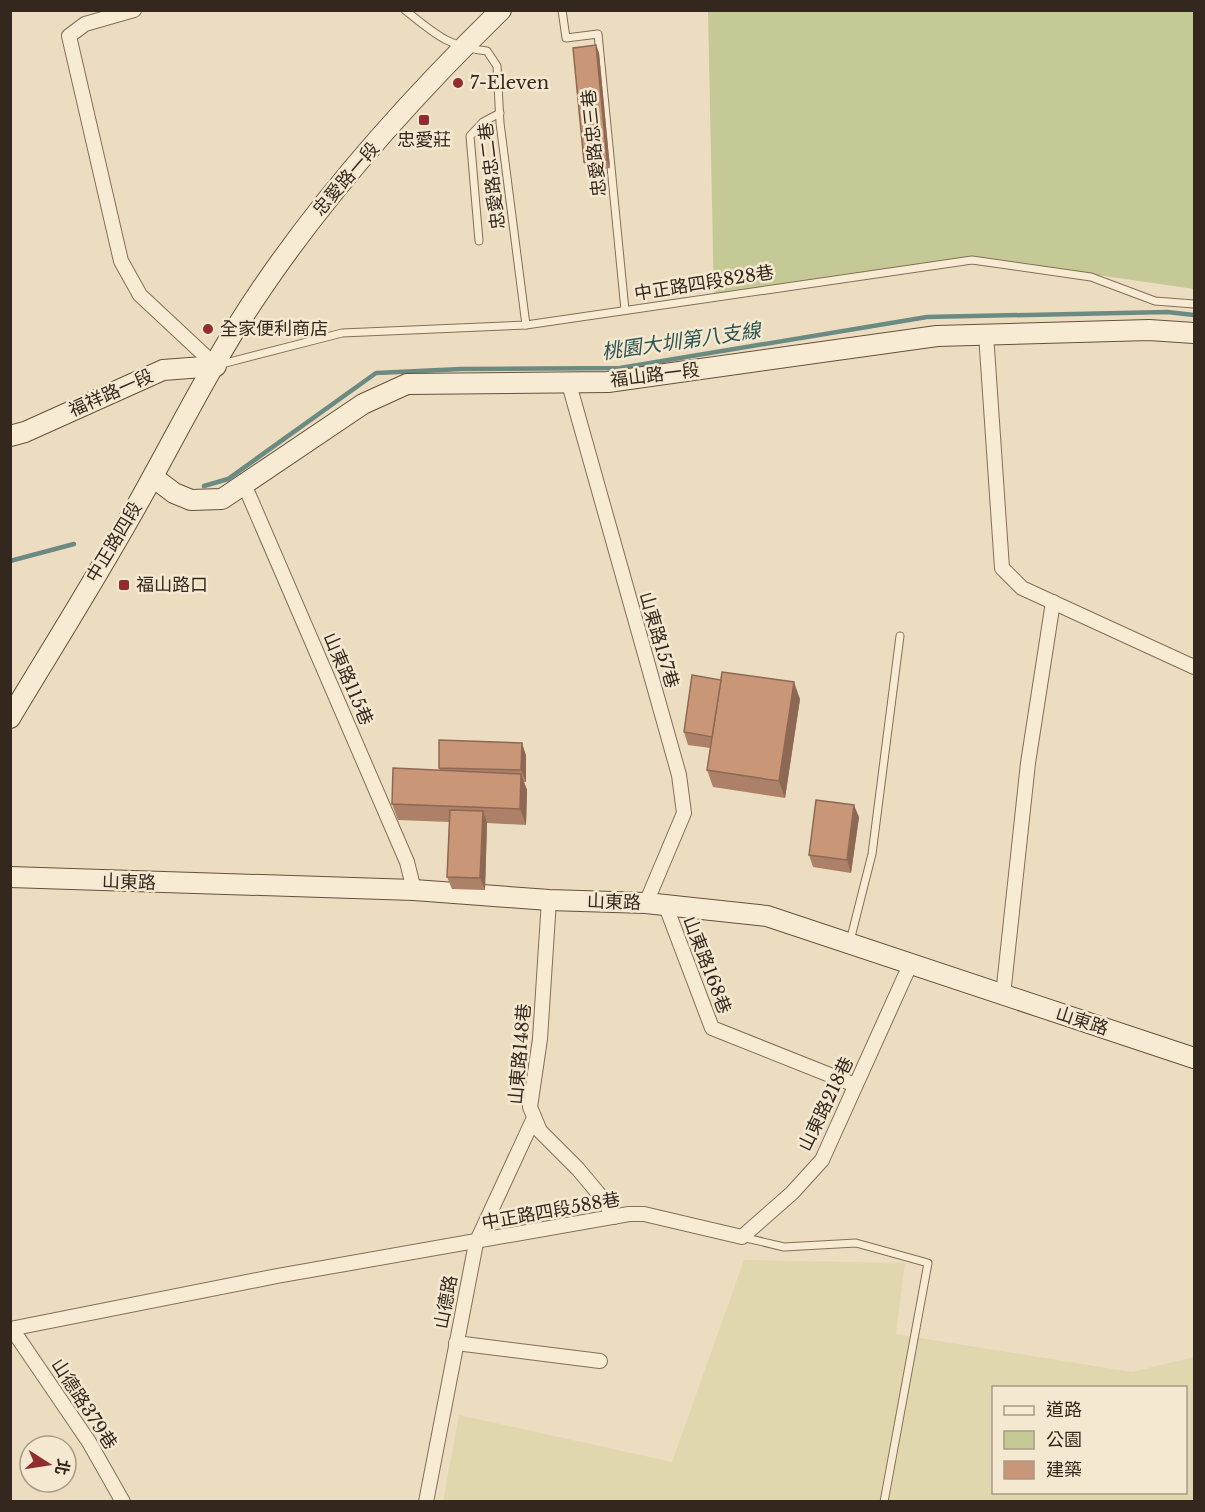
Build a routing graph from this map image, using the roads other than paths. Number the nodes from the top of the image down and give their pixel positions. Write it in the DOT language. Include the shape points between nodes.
graph roads {
  1 [pos="134,10"];
  2 [pos="405,10"];
  3 [pos="501,10"];
  4 [pos="562,10"];
  5 [pos="462,49"];
  6 [pos="500,113"];
  7 [pos="479,241"];
  8 [pos="1194,304"];
  9 [pos="625,310"];
  10 [pos="526,325"];
  11 [pos="1194,333"];
  12 [pos="986,334"];
  13 [pos="216,366"];
  14 [pos="569,384"];
  15 [pos="10,436"];
  16 [pos="153,477"];
  17 [pos="244,484"];
  18 [pos="1053,602"];
  19 [pos="900,636"];
  20 [pos="1194,667"];
  21 [pos="10,718"];
  22 [pos="10,878"];
  23 [pos="414,890"];
  24 [pos="549,900"];
  25 [pos="656,903"];
  26 [pos="849,944"];
  27 [pos="910,965"];
  28 [pos="1003,995"];
  29 [pos="1194,1058"];
  30 [pos="855,1085"];
  31 [pos="533,1120"];
  32 [pos="614,1217"];
  33 [pos="742,1237"];
  34 [pos="476,1243"];
  35 [pos="11,1329"];
  36 [pos="456,1343"];
  37 [pos="600,1361"];
  38 [pos="123,1502"];
  39 [pos="426,1502"];
  40 [pos="884,1502"];
  1 -- 13 [label="street" via="85,24 69,36 121,261 140,295"];
  2 -- 5 [label="lane"];
  3 -- 5 [label="street, 忠愛路一段"];
  4 -- 9 [label="lane, 忠愛路忠三巷" via="566,38 598,34"];
  5 -- 6 [label="lane, 忠愛路忠二巷" via="487,51 497,66"];
  5 -- 13 [label="street, 忠愛路一段" via="312,217 260,290"];
  6 -- 7 [label="lane" via="483,122 470,136"];
  6 -- 10 [label="lane, 忠愛路忠二巷"];
  8 -- 9 [label="lane, 中正路四段828巷" via="1155,301 1091,277 972,260"];
  9 -- 10 [label="lane, 中正路四段828巷"];
  10 -- 13 [label="lane, 中正路四段828巷" via="342,333"];
  11 -- 12 [label="street, 福山路一段" via="1149,330"];
  12 -- 14 [label="street, 福山路一段" via="937,336 608,382"];
  12 -- 18 [label="street" via="1002,568 1022,588"];
  13 -- 15 [label="street, 福祥路一段" via="163,370"];
  13 -- 16 [label="street, 中正路四段" via="187,410"];
  14 -- 17 [label="street, 福山路一段" via="407,384 363,404"];
  14 -- 25 [label="street, 山東路157巷" via="679,775 684,813"];
  16 -- 17 [label="street, 福山路一段" via="174,494 191,500 222,499"];
  16 -- 21 [label="street, 中正路四段"];
  17 -- 23 [label="street, 山東路115巷" via="407,861"];
  18 -- 20 [label="street"];
  18 -- 28 [label="street" via="1028,763"];
  19 -- 26 [label="lane" via="872,854"];
  22 -- 23 [label="street, 山東路"];
  23 -- 24 [label="street, 山東路"];
  24 -- 25 [label="street, 山東路"];
  24 -- 31 [label="street, 山東路148巷" via="540,1039 530,1107"];
  25 -- 26 [label="street, 山東路" via="767,916"];
  25 -- 30 [label="street, 山東路168巷" via="712,1028"];
  26 -- 27 [label="street, 山東路"];
  27 -- 28 [label="street, 山東路"];
  27 -- 30 [label="street, 山東路218巷"];
  28 -- 29 [label="street, 山東路"];
  30 -- 33 [label="street, 山東路218巷" via="822,1160"];
  31 -- 32 [label="street, 山東路148巷" via="603,1199"];
  31 -- 34 [label="street, 山德路"];
  32 -- 33 [label="street, 中正路四段588巷" via="644,1214"];
  32 -- 34 [label="street, 中正路四段588巷"];
  33 -- 40 [label="lane, 中正路四段588巷" via="783,1247 856,1243 928,1263"];
  34 -- 35 [label="street, 中正路四段588巷" via="277,1276"];
  34 -- 36 [label="street, 山德路"];
  35 -- 38 [label="street, 山德路379巷" via="89,1442"];
  36 -- 37 [label="street"];
  36 -- 39 [label="street, 山德路"];
}
